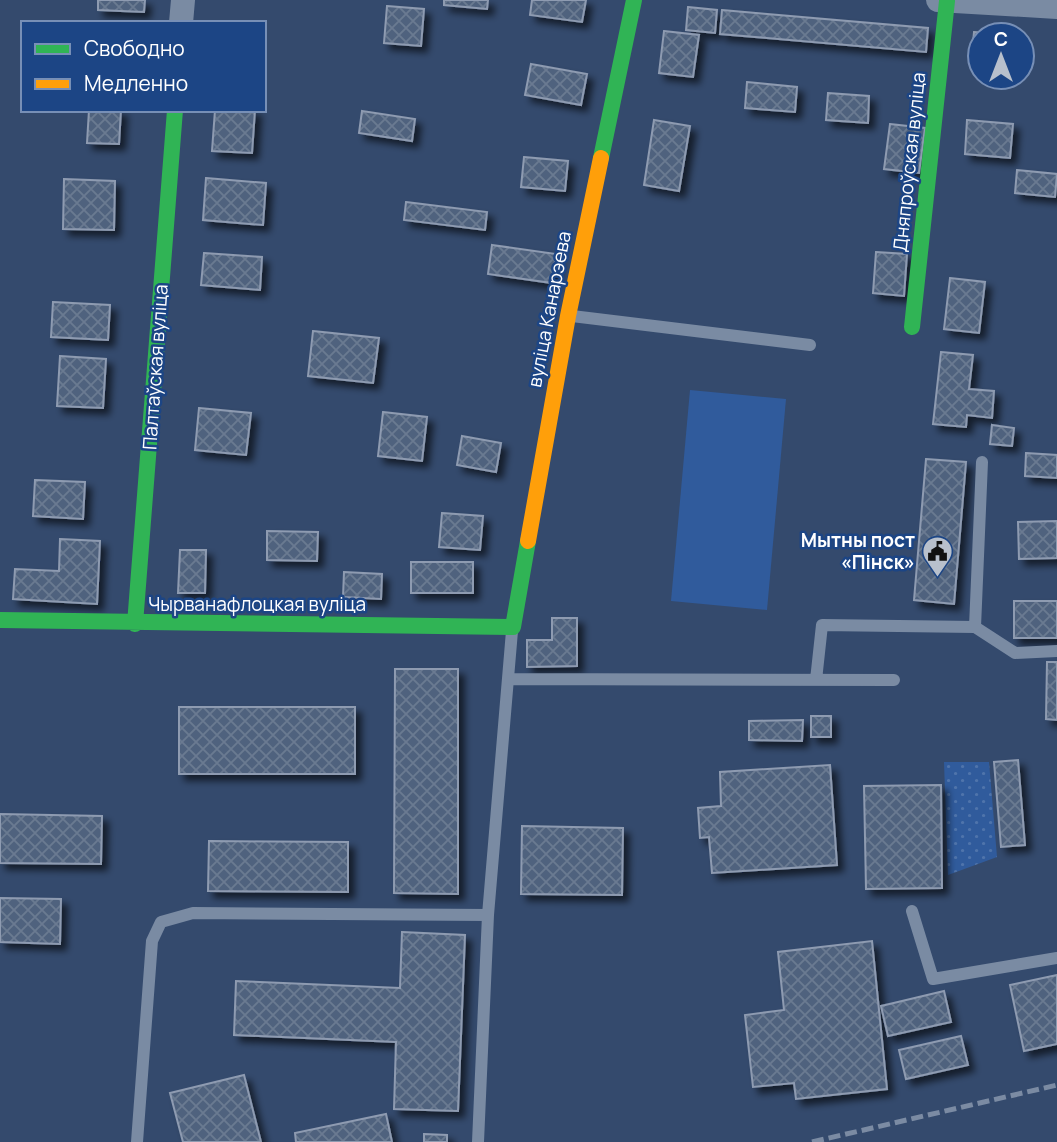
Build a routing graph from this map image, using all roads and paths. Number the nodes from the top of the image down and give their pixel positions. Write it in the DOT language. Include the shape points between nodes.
graph roads {
  1 [pos="183,0"];
  2 [pos="634,0"];
  3 [pos="942,1"];
  4 [pos="1057,7"];
  5 [pos="181,21"];
  6 [pos="175,112"];
  7 [pos="568,316"];
  8 [pos="912,327"];
  9 [pos="810,345"];
  10 [pos="982,462"];
  11 [pos="0,620"];
  12 [pos="135,624"];
  13 [pos="513,627"];
  14 [pos="975,627"];
  15 [pos="1057,651"];
  16 [pos="509,679"];
  17 [pos="816,680"];
  18 [pos="894,680"];
  19 [pos="912,911"];
  20 [pos="488,915"];
  21 [pos="1057,958"];
  22 [pos="137,1142"];
  23 [pos="478,1142"];
  1 -- 5 [label="street"];
  2 -- 7 [label="street, вуліца Канарэева"];
  3 -- 4 [label="street"];
  3 -- 8 [label="street, Дняпроўская вуліца"];
  6 -- 12 [label="street, Палтаўская вуліца"];
  7 -- 9 [label="lane"];
  7 -- 13 [label="street, вуліца Канарэева"];
  10 -- 14 [label="lane"];
  11 -- 12 [label="street, Чырванафлоцкая вуліца"];
  12 -- 13 [label="street, Чырванафлоцкая вуліца"];
  13 -- 16 [label="lane"];
  14 -- 15 [label="lane" via="1015,653"];
  14 -- 17 [label="lane" via="822,625"];
  16 -- 17 [label="lane"];
  16 -- 20 [label="lane"];
  17 -- 18 [label="lane"];
  19 -- 21 [label="lane" via="933,979"];
  20 -- 22 [label="lane" via="193,913 161,922 152,941"];
  20 -- 23 [label="lane"];
}
